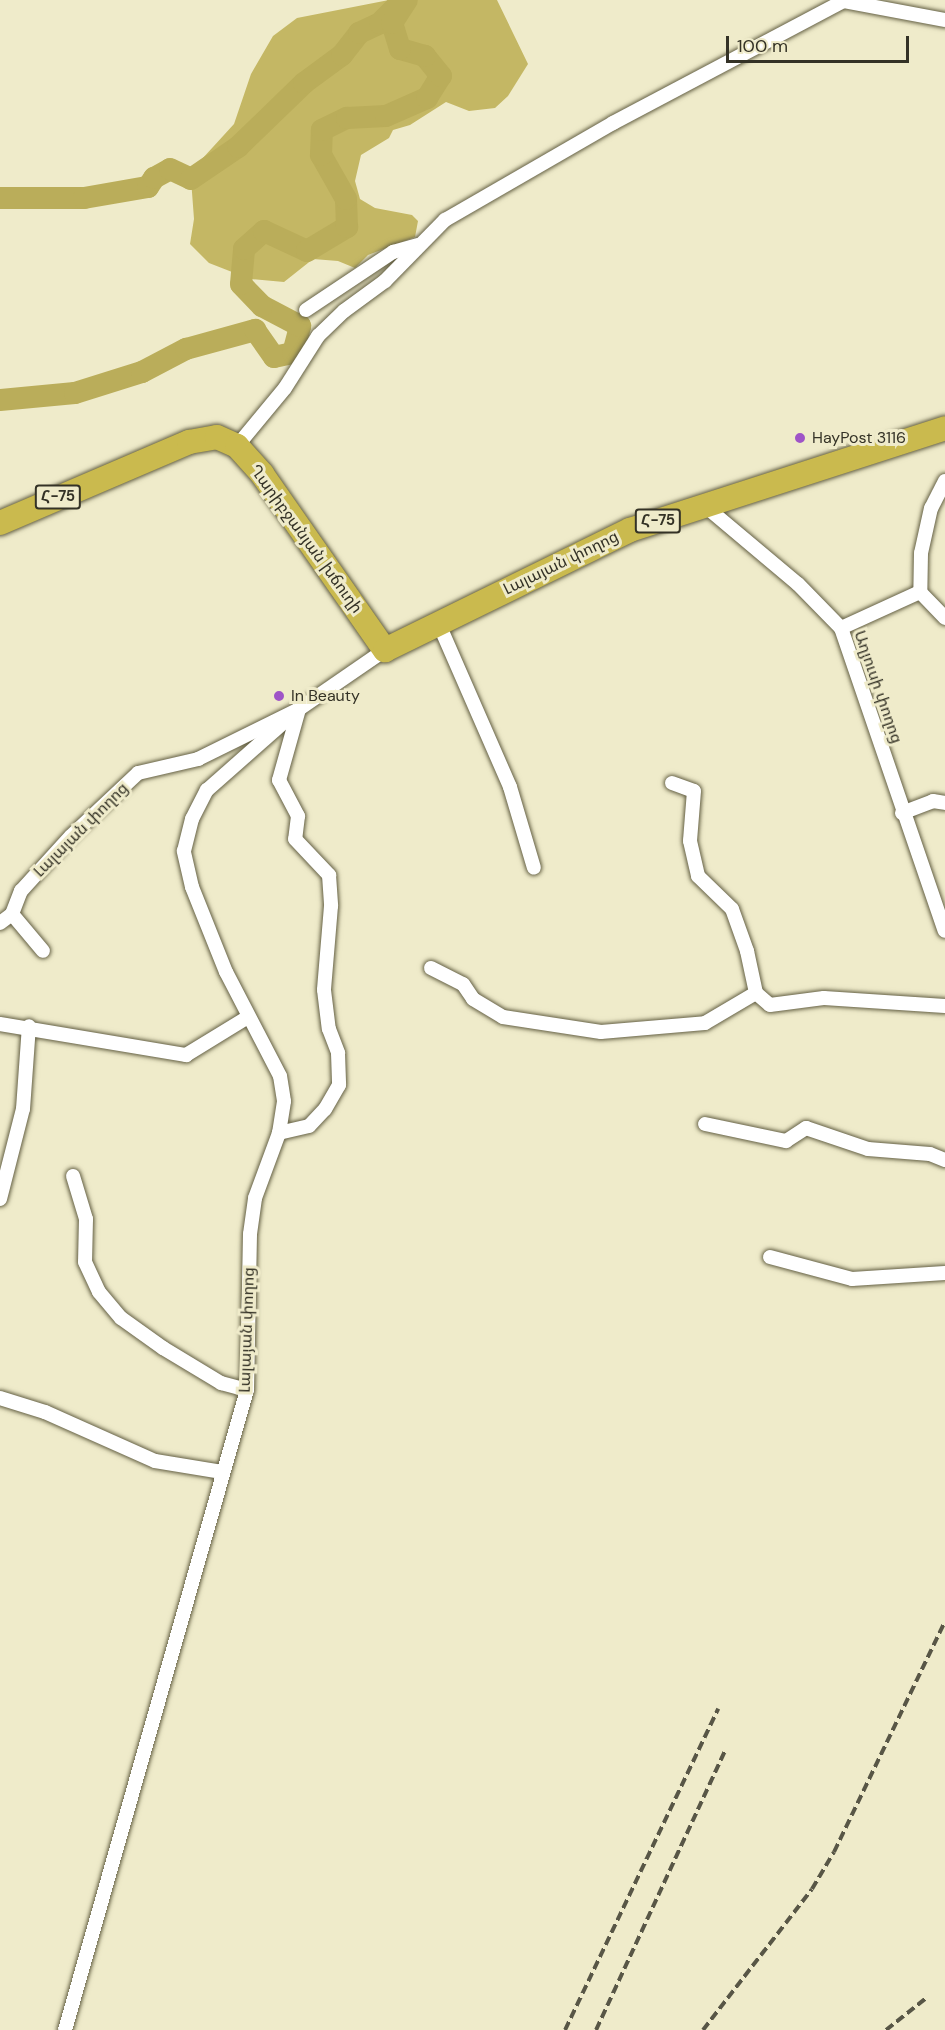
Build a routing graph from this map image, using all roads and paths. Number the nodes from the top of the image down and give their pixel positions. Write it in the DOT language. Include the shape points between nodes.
graph roads {
  1 [pos="842,0"];
  2 [pos="945,20"];
  3 [pos="417,245"];
  4 [pos="306,310"];
  5 [pos="945,428"];
  6 [pos="237,446"];
  7 [pos="117,471"];
  8 [pos="945,481"];
  9 [pos="0,504"];
  10 [pos="705,506"];
  11 [pos="0,523"];
  12 [pos="920,592"];
  13 [pos="945,618"];
  14 [pos="438,622"];
  15 [pos="841,628"];
  16 [pos="385,650"];
  17 [pos="299,709"];
  18 [pos="672,783"];
  19 [pos="945,803"];
  20 [pos="902,813"];
  21 [pos="534,868"];
  22 [pos="12,914"];
  23 [pos="0,923"];
  24 [pos="945,931"];
  25 [pos="44,951"];
  26 [pos="431,968"];
  27 [pos="756,993"];
  28 [pos="945,1006"];
  29 [pos="248,1017"];
  30 [pos="0,1024"];
  31 [pos="29,1026"];
  32 [pos="705,1124"];
  33 [pos="279,1133"];
  34 [pos="945,1160"];
  35 [pos="73,1176"];
  36 [pos="0,1199"];
  37 [pos="770,1257"];
  38 [pos="945,1274"];
  39 [pos="247,1390"];
  40 [pos="0,1398"];
  41 [pos="222,1472"];
  42 [pos="65,2030"];
  1 -- 2 [label="street"];
  1 -- 3 [label="street" via="445,220"];
  3 -- 4 [label="street" via="393,252"];
  3 -- 6 [label="street" via="385,281 318,336 285,388"];
  5 -- 10 [label="highway, Լալայան փողոց / Հ-75"];
  6 -- 7 [label="highway, Հ-75" via="217,437 189,442"];
  6 -- 16 [label="highway, Ղարիբջանյան խճուղի" via="262,474"];
  7 -- 9 [label="highway, Հ-75"];
  7 -- 11 [label="highway, Հ-75"];
  8 -- 12 [label="street" via="931,508 921,553"];
  10 -- 14 [label="highway, Լալայան փողոց / Հ-75" via="630,530"];
  10 -- 15 [label="street, Աղյուսի փողոց" via="798,584"];
  12 -- 13 [label="street"];
  12 -- 15 [label="street"];
  14 -- 16 [label="highway, Լալայան փողոց / Հ-75"];
  14 -- 21 [label="street" via="510,787"];
  15 -- 20 [label="street, Աղյուսի փողոց"];
  16 -- 17 [label="street, Լալայան փողոց"];
  17 -- 22 [label="street, Լալայան փողոց" via="198,759 138,773 21,891"];
  17 -- 29 [label="street, Լալայան փողոց" via="207,790 192,819 184,851 192,887"];
  17 -- 33 [label="street" via="279,780 298,816 295,839 329,875 332,906 324,990 329,1029 338,1053 339,1085 309,1126"];
  18 -- 27 [label="street" via="694,791 690,841 698,876 732,909"];
  19 -- 20 [label="street" via="933,801"];
  20 -- 24 [label="street, Աղյուսի փողոց"];
  22 -- 23 [label="street, Լալայան փողոց"];
  22 -- 25 [label="street"];
  26 -- 27 [label="street" via="463,984 473,999 503,1017 601,1032 705,1023"];
  27 -- 28 [label="street" via="770,1005 824,998"];
  29 -- 31 [label="street" via="186,1055"];
  29 -- 33 [label="street, Լալայան փողոց" via="280,1076 284,1101"];
  30 -- 31 [label="street"];
  31 -- 36 [label="street" via="23,1109"];
  32 -- 34 [label="street" via="786,1141 806,1128 868,1149 930,1154"];
  33 -- 39 [label="street, Լալայան փողոց" via="255,1198 250,1234"];
  35 -- 39 [label="street" via="86,1220 86,1262 99,1292 121,1318 163,1348 221,1383"];
  37 -- 38 [label="street" via="852,1279"];
  39 -- 41 [label="street, Լալայան փողոց"];
  40 -- 41 [label="street" via="45,1412 155,1461"];
  41 -- 42 [label="street, Լալայան փողոց"];
}
